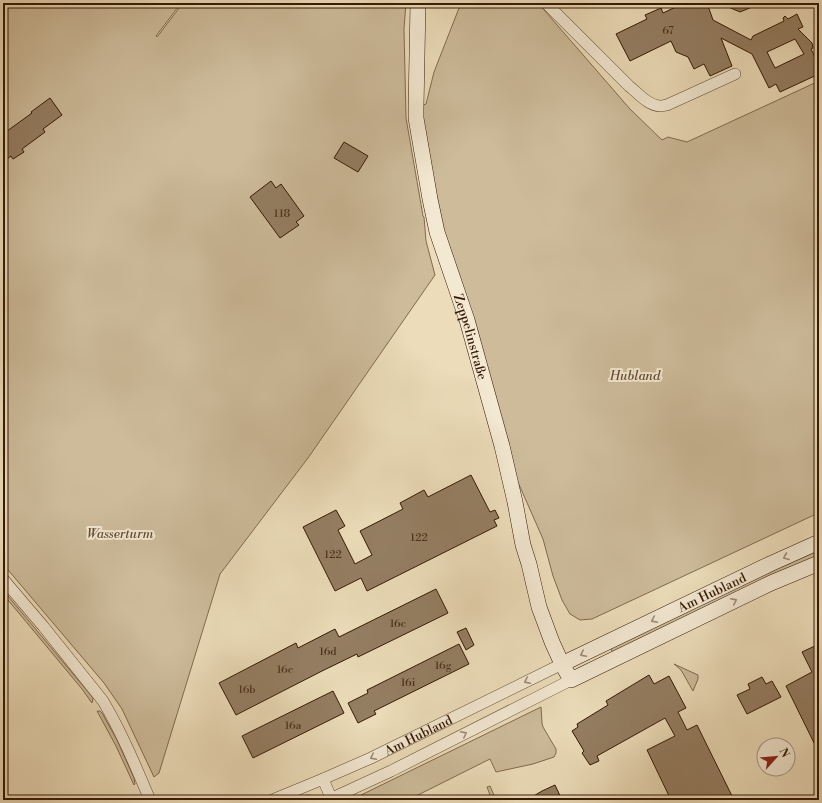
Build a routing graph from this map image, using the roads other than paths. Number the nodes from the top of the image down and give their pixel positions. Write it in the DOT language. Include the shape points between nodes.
graph roads {
  1 [pos="418,3"];
  2 [pos="546,3"];
  3 [pos="735,74"];
  4 [pos="819,542"];
  5 [pos="819,563"];
  6 [pos="3,579"];
  7 [pos="562,664"];
  8 [pos="571,680"];
  9 [pos="323,780"];
  10 [pos="150,800"];
  11 [pos="272,800"];
  12 [pos="331,800"];
  1 -- 7 [label="street, Zeppelinstraße" via="416,118 437,232 467,320 494,416 539,607"];
  2 -- 3 [label="street" via="629,86 652,104 667,105"];
  4 -- 7 [label="street, Am Hubland, one-way"];
  8 -- 5 [label="street, Am Hubland, one-way"];
  6 -- 10 [label="street" via="48,632 111,714"];
  7 -- 8 [label="street"];
  7 -- 9 [label="street, Am Hubland, one-way"];
  12 -- 8 [label="street, Am Hubland, one-way"];
  9 -- 11 [label="street, Am Hubland"];
  9 -- 12 [label="street"];
}
